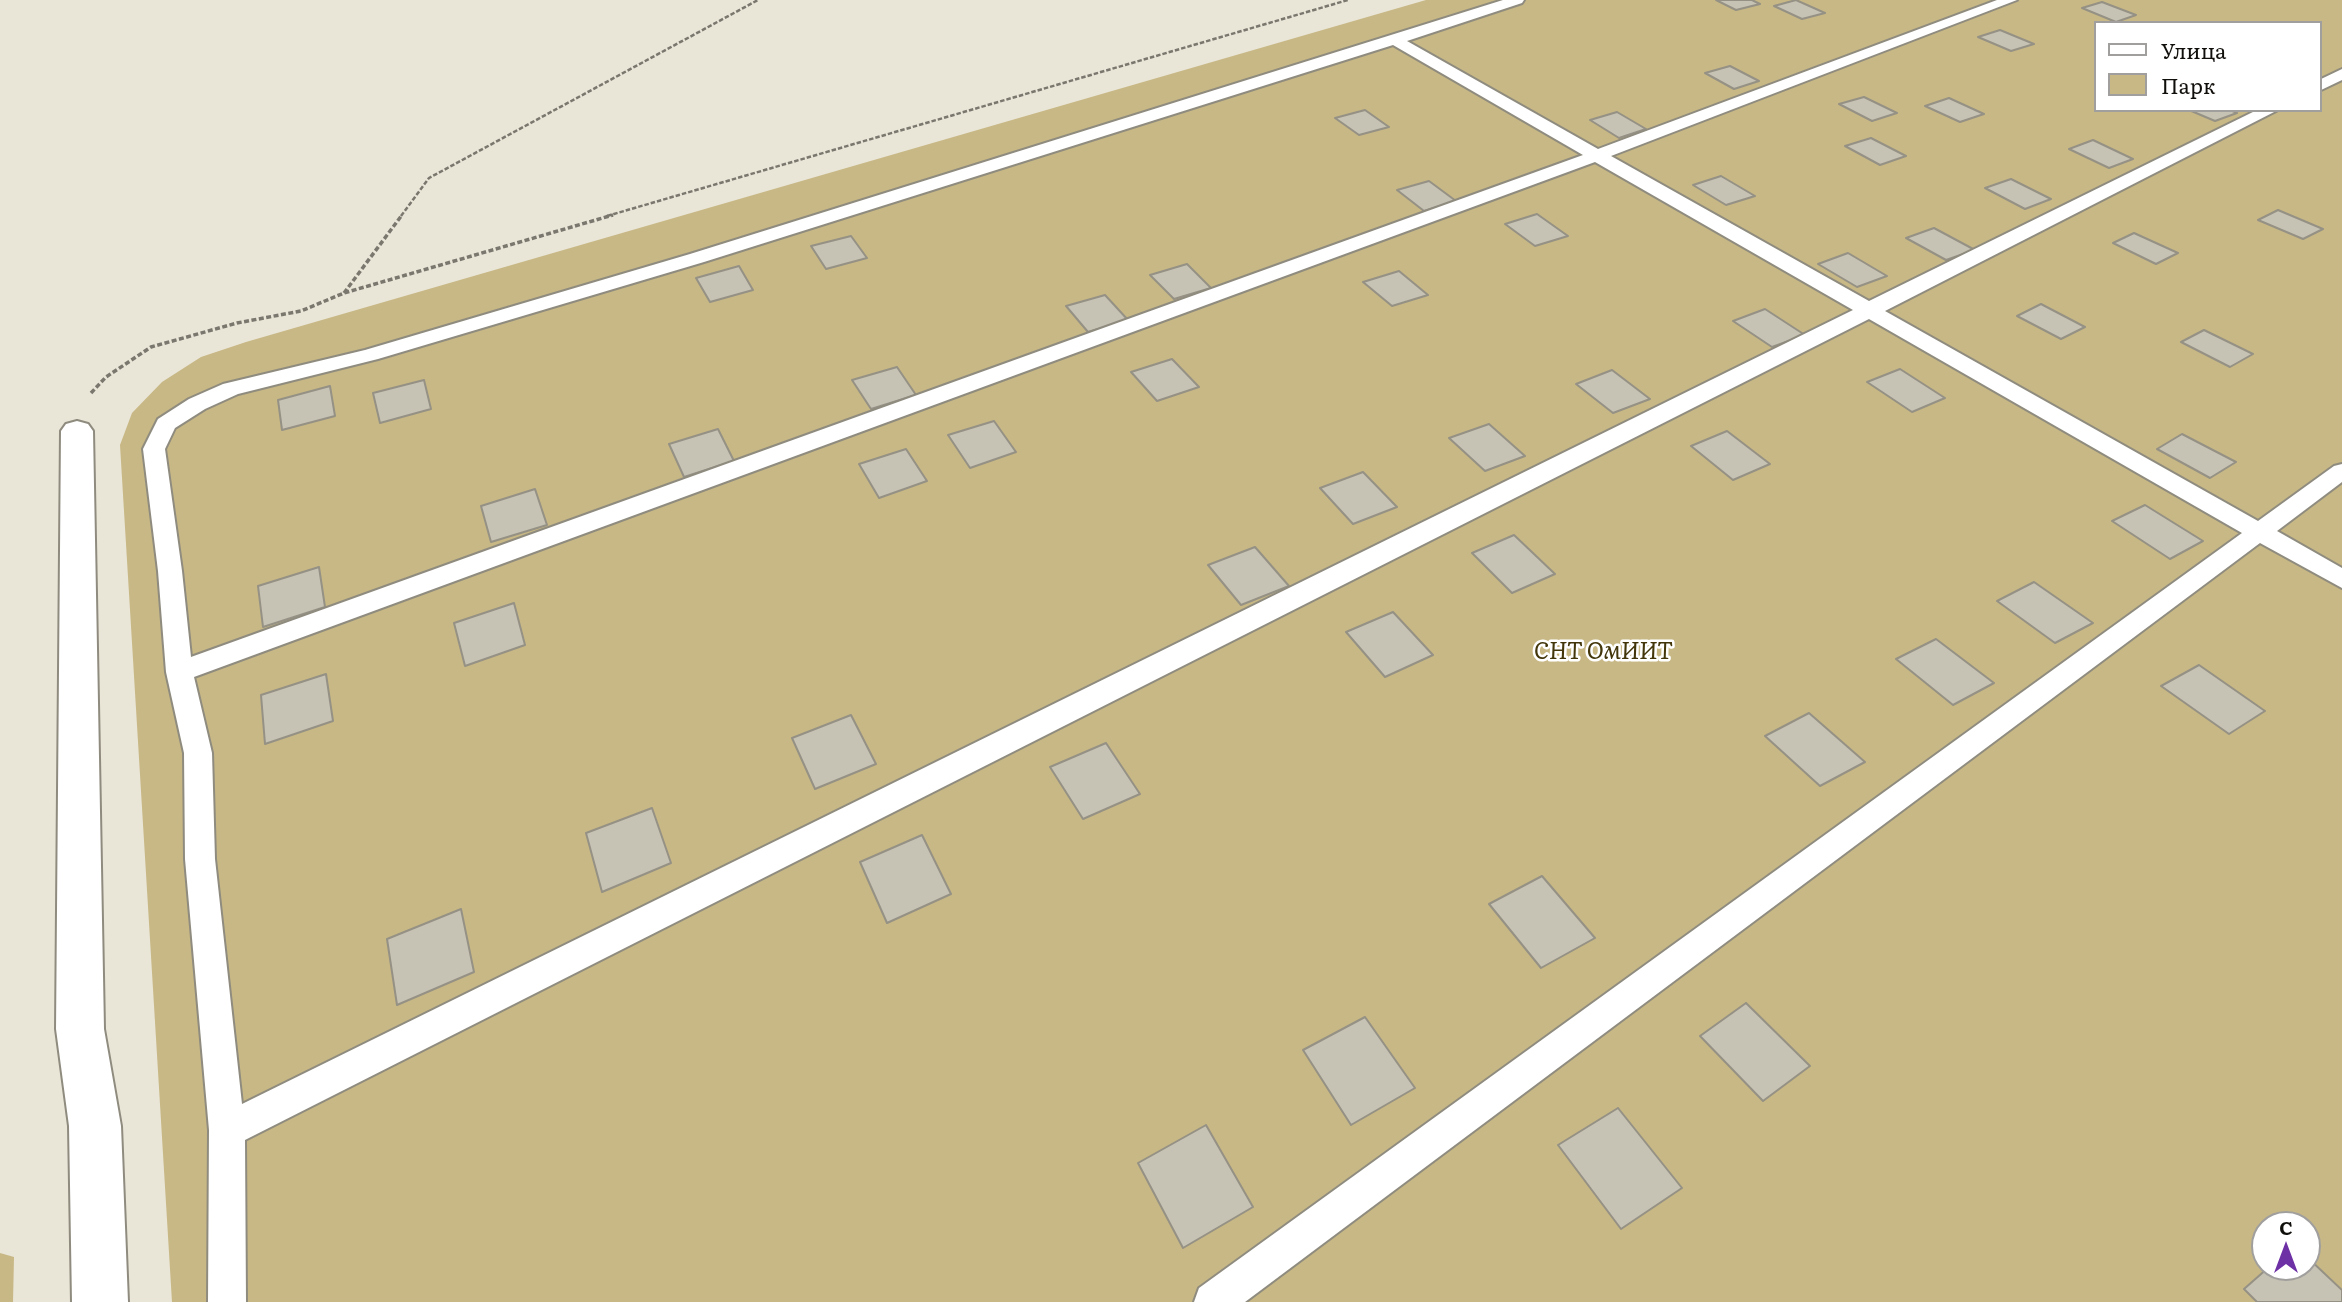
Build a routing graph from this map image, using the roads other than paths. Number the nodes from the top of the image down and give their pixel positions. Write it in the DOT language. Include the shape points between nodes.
graph roads {
  1 [pos="1517,0"];
  2 [pos="2010,0"];
  3 [pos="1394,40"];
  4 [pos="2342,74"];
  5 [pos="2321,85"];
  6 [pos="2266,112"];
  7 [pos="1598,155"];
  8 [pos="1870,310"];
  9 [pos="76,431"];
  10 [pos="2342,471"];
  11 [pos="2258,531"];
  12 [pos="2342,579"];
  13 [pos="179,672"];
  14 [pos="226,1130"];
  15 [pos="100,1302"];
  16 [pos="227,1302"];
  17 [pos="1213,1302"];
  1 -- 3 [label="lane"];
  2 -- 7 [label="lane"];
  3 -- 7 [label="lane"];
  3 -- 13 [label="lane" via="697,258 371,355 231,389 197,404 166,424 154,449"];
  4 -- 5 [label="lane"];
  6 -- 8 [label="lane"];
  7 -- 8 [label="lane"];
  7 -- 13 [label="lane"];
  8 -- 11 [label="lane"];
  8 -- 14 [label="lane"];
  9 -- 15 [label="street" via="80,1028 95,1126"];
  10 -- 11 [label="lane"];
  11 -- 12 [label="lane"];
  11 -- 17 [label="lane"];
  13 -- 14 [label="lane" via="198,753 200,859"];
  14 -- 16 [label="lane"];
}
